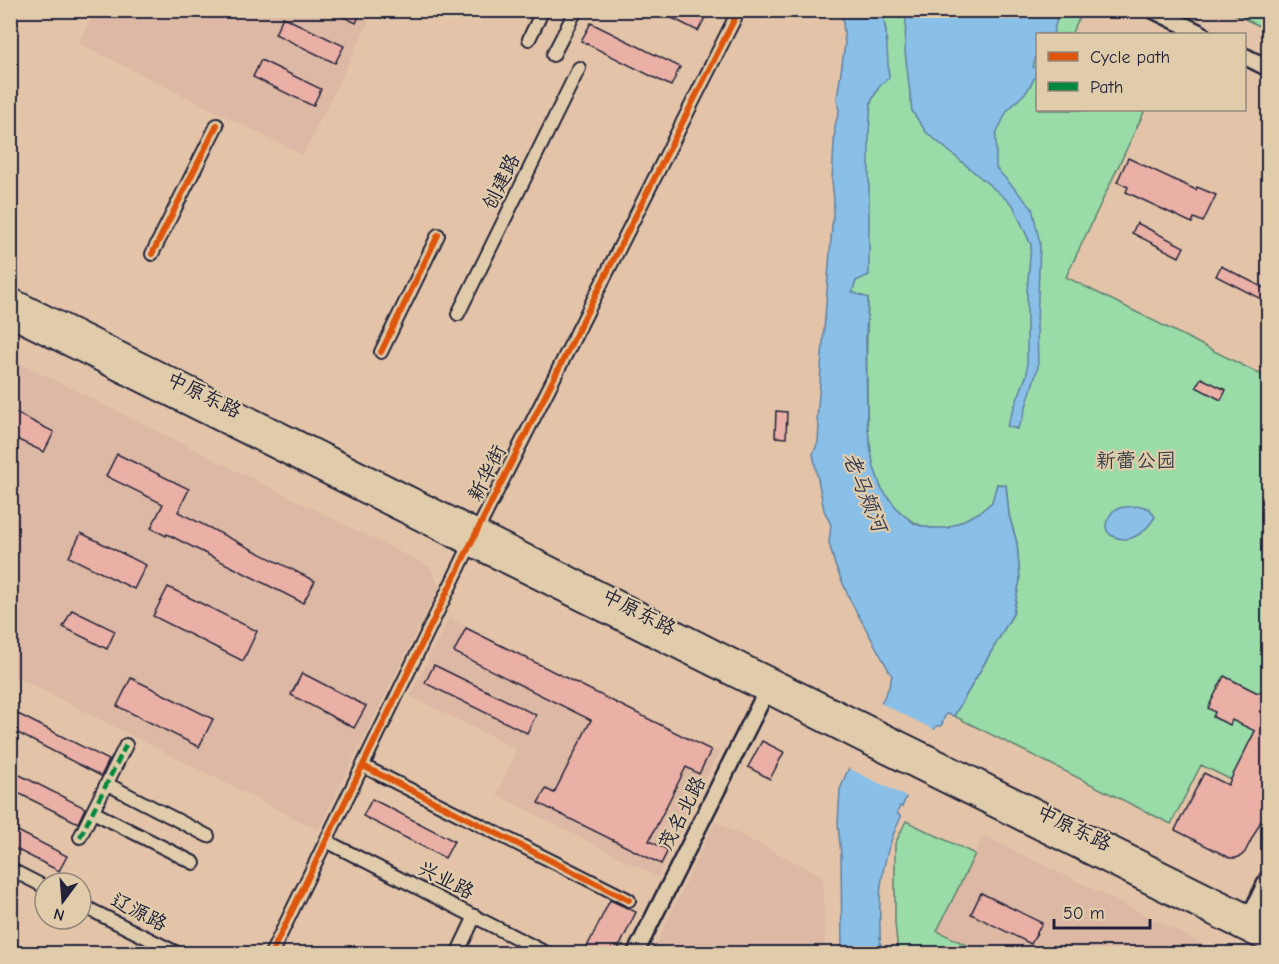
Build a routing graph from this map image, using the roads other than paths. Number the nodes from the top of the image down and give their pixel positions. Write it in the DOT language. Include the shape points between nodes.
graph roads {
  1 [pos="543,10"];
  2 [pos="576,10"];
  3 [pos="739,10"];
  4 [pos="1154,10"];
  5 [pos="1200,33"];
  6 [pos="529,39"];
  7 [pos="553,55"];
  8 [pos="1246,56"];
  9 [pos="579,68"];
  10 [pos="1269,68"];
  11 [pos="218,125"];
  12 [pos="438,235"];
  13 [pos="152,254"];
  14 [pos="10,298"];
  15 [pos="458,314"];
  16 [pos="10,316"];
  17 [pos="381,352"];
  18 [pos="474,538"];
  19 [pos="766,692"];
  20 [pos="860,732"];
  21 [pos="126,745"];
  22 [pos="930,765"];
  23 [pos="363,766"];
  24 [pos="106,784"];
  25 [pos="93,812"];
  26 [pos="208,836"];
  27 [pos="80,837"];
  28 [pos="326,841"];
  29 [pos="194,863"];
  30 [pos="10,870"];
  31 [pos="1269,878"];
  32 [pos="33,881"];
  33 [pos="629,900"];
  34 [pos="93,911"];
  35 [pos="476,916"];
  36 [pos="1250,916"];
  37 [pos="1269,925"];
  38 [pos="1269,942"];
  39 [pos="179,954"];
  40 [pos="271,954"];
  41 [pos="457,954"];
  42 [pos="548,954"];
  43 [pos="634,954"];
  1 -- 6 [label="street"];
  2 -- 7 [label="street"];
  3 -- 18 [label="street, 新华街"];
  4 -- 5 [label="street"];
  8 -- 10 [label="street"];
  9 -- 15 [label="street, 创建路"];
  11 -- 13 [label="street"];
  12 -- 17 [label="street"];
  14 -- 18 [label="main road, 中原东路"];
  16 -- 18 [label="main road, 中原东路"];
  18 -- 19 [label="main road, 中原东路"];
  18 -- 20 [label="main road, 中原东路"];
  18 -- 23 [label="street, 新华街"];
  19 -- 20 [label="main road, 中原东路"];
  19 -- 43 [label="street, 茂名北路"];
  20 -- 22 [label="main road, 中原东路"];
  21 -- 24 [label="street"];
  22 -- 36 [label="main road, 中原东路"];
  22 -- 38 [label="main road, 中原东路"];
  23 -- 28 [label="street, 新华街"];
  23 -- 33 [label="street"];
  24 -- 25 [label="street"];
  24 -- 26 [label="street"];
  25 -- 27 [label="street"];
  25 -- 29 [label="street"];
  28 -- 35 [label="street, 兴业路"];
  28 -- 40 [label="street, 新华街"];
  30 -- 32 [label="street"];
  31 -- 36 [label="street"];
  34 -- 39 [label="street, 辽源路"];
  35 -- 41 [label="street"];
  35 -- 42 [label="street, 兴业路"];
  36 -- 37 [label="main road, 中原东路"];
}
